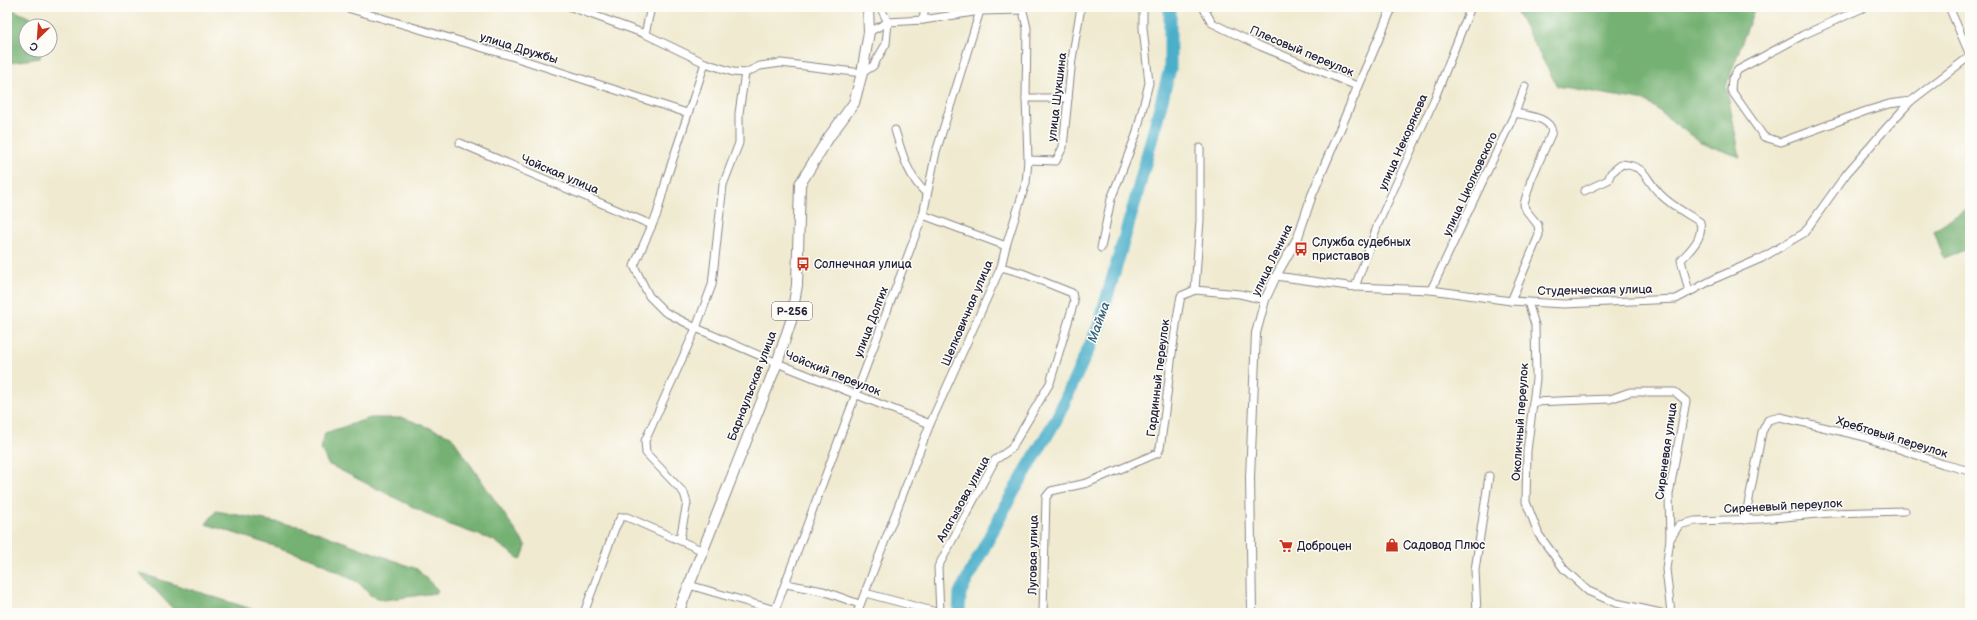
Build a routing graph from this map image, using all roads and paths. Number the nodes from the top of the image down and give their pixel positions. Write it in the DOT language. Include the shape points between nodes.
graph roads {
  1 [pos="344,7"];
  2 [pos="572,7"];
  3 [pos="651,7"];
  4 [pos="868,7"];
  5 [pos="880,7"];
  6 [pos="925,7"];
  7 [pos="1082,7"];
  8 [pos="1143,7"];
  9 [pos="1202,7"];
  10 [pos="1392,7"];
  11 [pos="1471,7"];
  12 [pos="1865,7"];
  13 [pos="1949,7"];
  14 [pos="1022,9"];
  15 [pos="980,11"];
  16 [pos="923,20"];
  17 [pos="888,22"];
  18 [pos="869,32"];
  19 [pos="644,34"];
  20 [pos="1970,55"];
  21 [pos="705,64"];
  22 [pos="745,73"];
  23 [pos="862,74"];
  24 [pos="1357,86"];
  25 [pos="1525,86"];
  26 [pos="1026,98"];
  27 [pos="1068,98"];
  28 [pos="1911,101"];
  29 [pos="687,113"];
  30 [pos="1515,113"];
  31 [pos="895,130"];
  32 [pos="460,143"];
  33 [pos="1200,148"];
  34 [pos="1028,160"];
  35 [pos="1584,191"];
  36 [pos="926,193"];
  37 [pos="923,215"];
  38 [pos="652,225"];
  39 [pos="1006,246"];
  40 [pos="1101,248"];
  41 [pos="1001,267"];
  42 [pos="1276,276"];
  43 [pos="1355,287"];
  44 [pos="1195,290"];
  45 [pos="1431,290"];
  46 [pos="1689,292"];
  47 [pos="1265,300"];
  48 [pos="1511,301"];
  49 [pos="1528,302"];
  50 [pos="696,328"];
  51 [pos="777,363"];
  52 [pos="855,393"];
  53 [pos="1533,402"];
  54 [pos="930,424"];
  55 [pos="1970,471"];
  56 [pos="1489,476"];
  57 [pos="1046,497"];
  58 [pos="1905,511"];
  59 [pos="1745,520"];
  60 [pos="680,539"];
  61 [pos="1670,539"];
  62 [pos="701,550"];
  63 [pos="786,584"];
  64 [pos="689,585"];
  65 [pos="866,593"];
  66 [pos="860,604"];
  67 [pos="774,612"];
  68 [pos="584,613"];
  69 [pos="678,613"];
  70 [pos="856,613"];
  71 [pos="940,613"];
  72 [pos="1043,613"];
  73 [pos="1252,613"];
  74 [pos="1477,613"];
  75 [pos="1661,613"];
  76 [pos="1671,613"];
  1 -- 29 [label="street, улица Дружбы"];
  2 -- 19 [label="street"];
  3 -- 19 [label="street"];
  4 -- 18 [label="main road, Барнаульская улица / Р-256"];
  5 -- 17 [label="street"];
  6 -- 16 [label="street"];
  7 -- 27 [label="street, улица Шукшина"];
  8 -- 40 [label="street" via="1149,83 1136,135 1111,199"];
  9 -- 24 [label="street, Плесовый переулок" via="1212,23"];
  10 -- 24 [label="street, улица Ленина"];
  11 -- 43 [label="street, улица Некорякова" via="1434,100 1378,224"];
  12 -- 28 [label="street" via="1803,35 1738,70 1732,79 1731,90 1764,137 1780,142 1866,111"];
  13 -- 20 [label="street"];
  14 -- 15 [label="street"];
  14 -- 26 [label="street, Шелковичная улица" via="1027,28"];
  15 -- 16 [label="street"];
  15 -- 36 [label="street, улица Долгих" via="936,152"];
  16 -- 17 [label="street"];
  17 -- 18 [label="street"];
  17 -- 23 [label="street" via="886,44 873,66"];
  18 -- 23 [label="main road, Барнаульская улица / Р-256"];
  19 -- 21 [label="street"];
  20 -- 28 [label="street"];
  21 -- 22 [label="street"];
  21 -- 29 [label="street, Чойский переулок"];
  22 -- 23 [label="street" via="760,66 781,63"];
  22 -- 50 [label="street" via="739,113 739,143 723,185 712,285"];
  23 -- 51 [label="main road, Барнаульская улица / Р-256" via="854,103 800,184 797,285 791,320"];
  24 -- 42 [label="street, улица Ленина" via="1312,195 1298,237"];
  25 -- 30 [label="street, улица Циолковского"];
  26 -- 27 [label="street"];
  26 -- 34 [label="street, Шелковичная улица"];
  27 -- 34 [label="street, улица Шукшина" via="1063,147 1056,161"];
  28 -- 46 [label="street, Студенческая улица" via="1847,173 1804,233 1762,258"];
  29 -- 38 [label="street, Чойский переулок"];
  30 -- 45 [label="street, улица Циолковского"];
  30 -- 48 [label="street" via="1546,121 1552,132 1531,180 1524,204 1525,210 1538,225 1539,234"];
  31 -- 36 [label="street" via="905,162 918,186"];
  32 -- 38 [label="street, Чойская улица"];
  33 -- 44 [label="street" via="1200,220"];
  34 -- 39 [label="street, Шелковичная улица" via="1026,183"];
  35 -- 46 [label="street" via="1608,180 1610,173 1622,164 1634,165 1674,207 1700,222 1702,229 1698,242 1681,260"];
  36 -- 37 [label="street, улица Долгих"];
  37 -- 39 [label="street"];
  37 -- 52 [label="street, улица Долгих"];
  38 -- 50 [label="street, Чойский переулок" via="634,266 649,296 666,312"];
  39 -- 41 [label="street, Шелковичная улица"];
  41 -- 54 [label="street, Шелковичная улица"];
  41 -- 71 [label="street, Алагызова улица" via="1072,293 1074,302 1050,383 1011,449 995,460 938,567"];
  42 -- 43 [label="street, Студенческая улица"];
  42 -- 47 [label="street, улица Ленина"];
  43 -- 45 [label="street, Студенческая улица"];
  44 -- 47 [label="street" via="1240,294"];
  44 -- 57 [label="street, Гардинный переулок" via="1181,296 1175,323 1158,454 1087,482 1051,491"];
  45 -- 48 [label="street, Студенческая улица"];
  46 -- 49 [label="street, Студенческая улица" via="1676,299 1625,303"];
  47 -- 73 [label="street, улица Ленина" via="1256,333 1250,477"];
  48 -- 49 [label="street, Студенческая улица"];
  49 -- 53 [label="street, Околичный переулок" via="1535,325 1536,379"];
  50 -- 51 [label="street, Чойский переулок"];
  50 -- 60 [label="street" via="645,441 646,453 684,494 687,503"];
  51 -- 52 [label="street, Чойский переулок"];
  51 -- 62 [label="main road, Барнаульская улица / Р-256"];
  52 -- 54 [label="street, Чойский переулок"];
  52 -- 63 [label="street, улица Долгих"];
  53 -- 61 [label="street, Сиреневая улица" via="1610,400 1630,392 1675,392 1686,401 1668,494"];
  53 -- 75 [label="street, Околичный переулок" via="1527,451 1526,502 1539,535 1564,569 1588,591 1616,603"];
  54 -- 65 [label="street, Шелковичная улица"];
  55 -- 59 [label="street, Хребтовый переулок" via="1861,436 1780,417 1768,420 1762,432"];
  56 -- 74 [label="street" via="1475,570"];
  57 -- 72 [label="street, Луговая улица"];
  58 -- 59 [label="street, Сиреневый переулок" via="1830,513"];
  59 -- 61 [label="street, Сиреневый переулок" via="1695,521 1679,525"];
  60 -- 62 [label="street"];
  60 -- 68 [label="street" via="627,517 621,517"];
  61 -- 76 [label="street, Сиреневая улица" via="1666,569"];
  62 -- 64 [label="main road, Барнаульская улица / Р-256"];
  63 -- 66 [label="street" via="823,591"];
  63 -- 67 [label="street, улица Долгих"];
  64 -- 67 [label="street"];
  64 -- 69 [label="main road, Барнаульская улица / Р-256"];
  65 -- 66 [label="street, Шелковичная улица"];
  65 -- 71 [label="street"];
  66 -- 70 [label="street, Шелковичная улица"];
}
